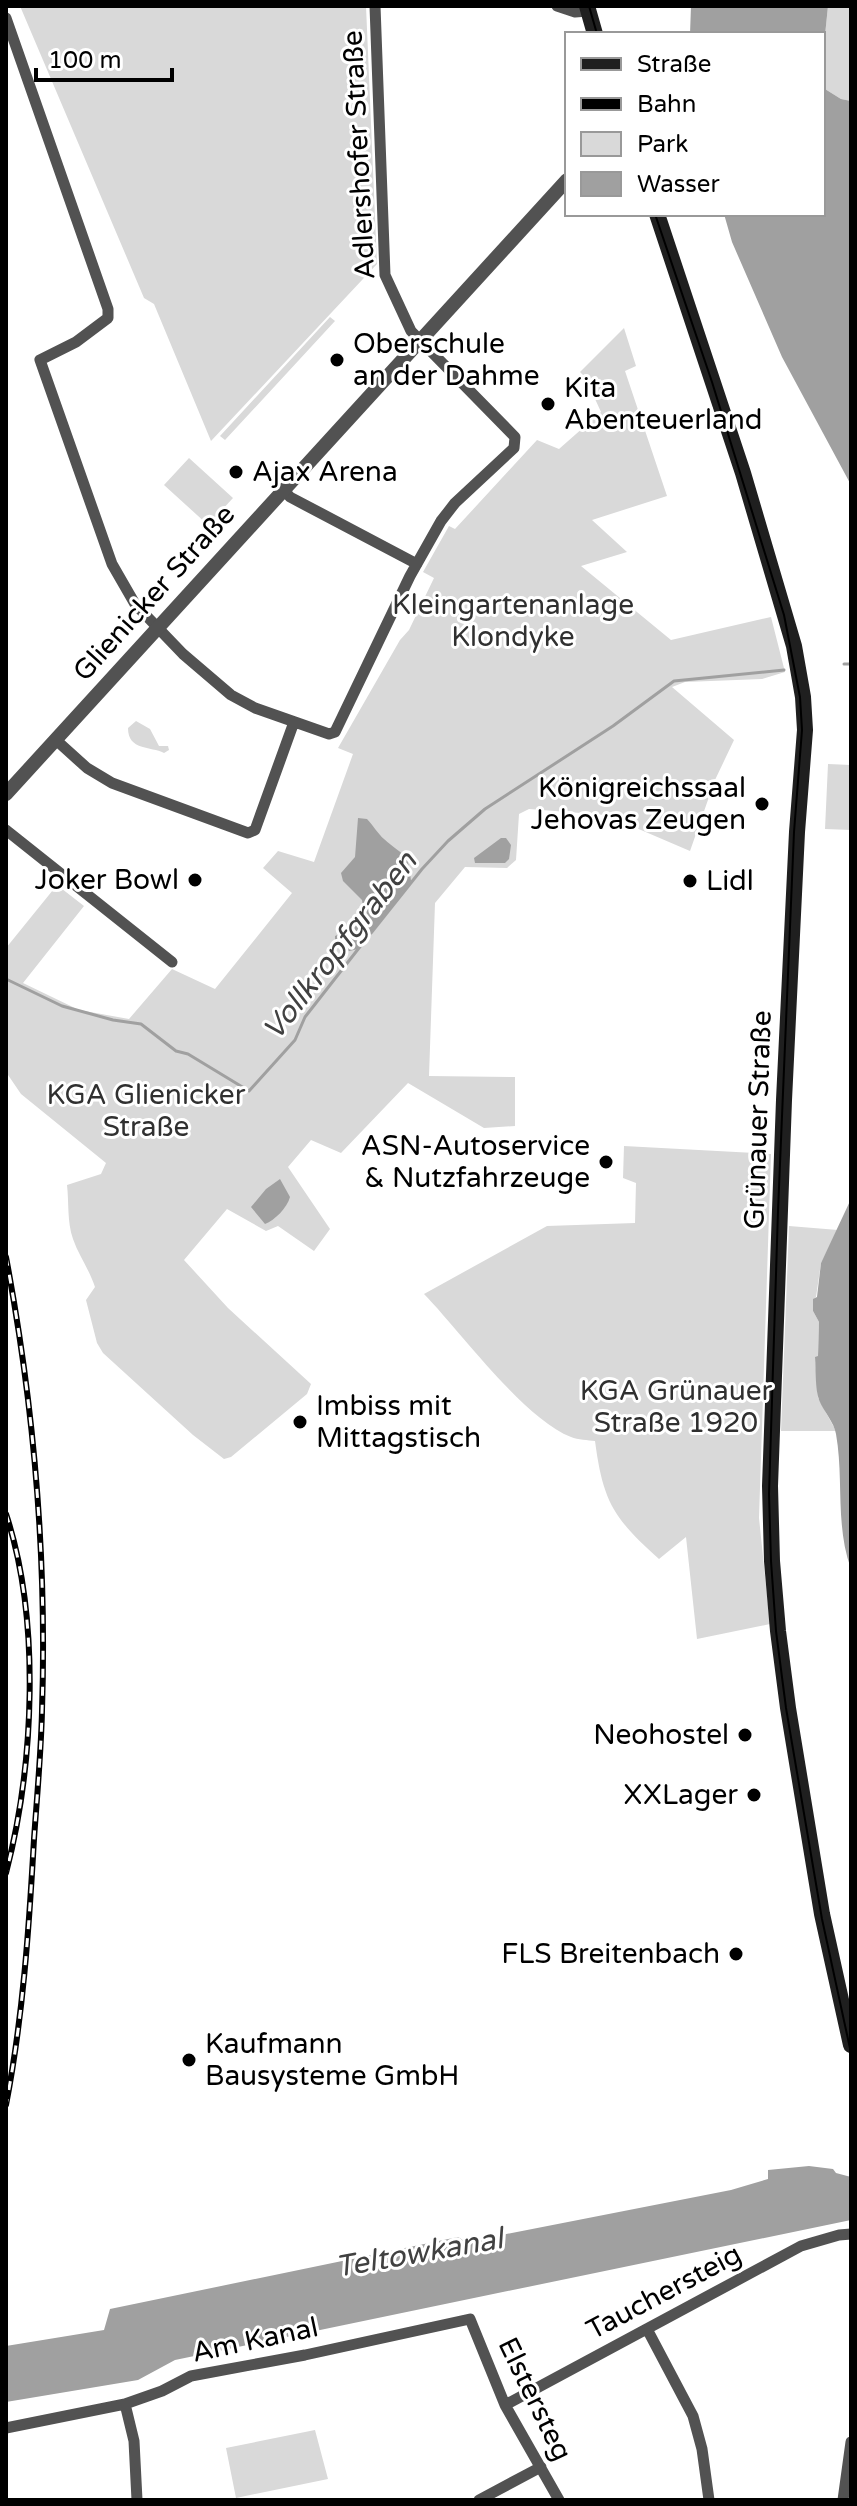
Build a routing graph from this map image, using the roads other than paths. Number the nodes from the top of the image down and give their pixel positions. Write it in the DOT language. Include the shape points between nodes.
graph roads {
  1 [pos="375,6"];
  2 [pos="557,6"];
  3 [pos="587,8"];
  4 [pos="6,18"];
  5 [pos="594,32"];
  6 [pos="565,182"];
  7 [pos="658,216"];
  8 [pos="420,340"];
  9 [pos="283,489"];
  10 [pos="417,564"];
  11 [pos="156,629"];
  12 [pos="294,722"];
  13 [pos="56,740"];
  14 [pos="6,794"];
  15 [pos="6,830"];
  16 [pos="172,962"];
  17 [pos="851,2045"];
  18 [pos="851,2234"];
  19 [pos="470,2319"];
  20 [pos="647,2329"];
  21 [pos="125,2404"];
  22 [pos="505,2405"];
  23 [pos="6,2428"];
  24 [pos="851,2442"];
  25 [pos="541,2467"];
  26 [pos="137,2500"];
  27 [pos="479,2500"];
  28 [pos="559,2500"];
  29 [pos="709,2500"];
  30 [pos="843,2500"];
  1 -- 8 [label="street, Adlershofer Straße" via="384,267 391,293"];
  2 -- 3 [label="street" via="575,12"];
  3 -- 5 [label="main road"];
  4 -- 11 [label="street" via="108,313 97,327 40,360 112,564"];
  6 -- 8 [label="street, Glienicker Straße"];
  7 -- 17 [label="main road, Grünauer Straße" via="743,473 794,646 803,697 781,1172 772,1561 788,1708 822,1914"];
  8 -- 9 [label="street, Glienicker Straße"];
  8 -- 10 [label="street, Adlershofer Straße" via="517,442 447,512"];
  9 -- 10 [label="street"];
  9 -- 11 [label="street, Glienicker Straße"];
  10 -- 12 [label="street" via="335,732"];
  11 -- 12 [label="street" via="231,695"];
  11 -- 13 [label="street, Glienicker Straße"];
  12 -- 13 [label="street" via="255,830 248,833 112,783"];
  13 -- 14 [label="street, Glienicker Straße"];
  15 -- 16 [label="street"];
  18 -- 20 [label="street, Tauchersteig" via="801,2246"];
  19 -- 21 [label="street, Am Kanal" via="191,2376"];
  19 -- 22 [label="street, Elstersteg"];
  20 -- 22 [label="street, Tauchersteig"];
  20 -- 29 [label="street" via="693,2416"];
  21 -- 23 [label="street, Am Kanal"];
  21 -- 26 [label="street" via="134,2441"];
  22 -- 25 [label="street, Elstersteg"];
  24 -- 30 [label="street"];
  25 -- 27 [label="street"];
  25 -- 28 [label="street, Elstersteg"];
}
